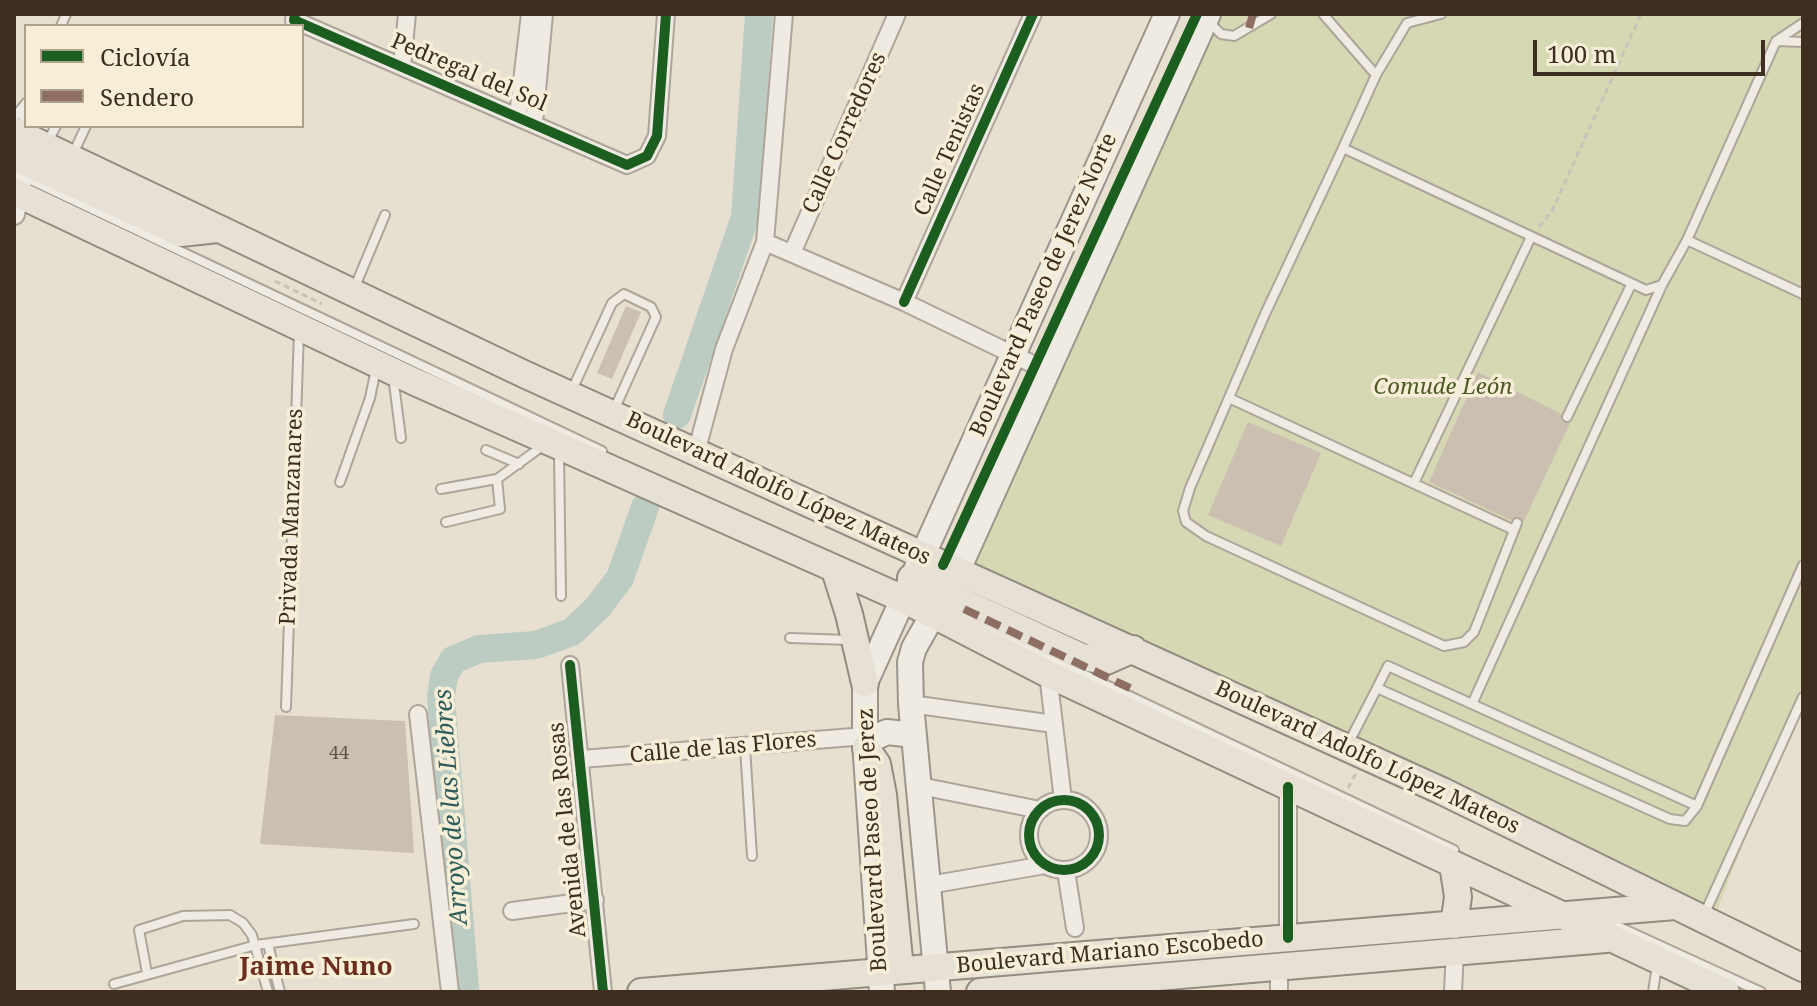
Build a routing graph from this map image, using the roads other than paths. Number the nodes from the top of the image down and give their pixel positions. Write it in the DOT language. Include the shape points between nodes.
graph roads {
  1 [pos="407,14"];
  2 [pos="530,14"];
  3 [pos="544,14"];
  4 [pos="666,14"];
  5 [pos="784,14"];
  6 [pos="897,14"];
  7 [pos="1033,14"];
  8 [pos="1167,14"];
  9 [pos="1271,14"];
  10 [pos="1323,14"];
  11 [pos="1441,14"];
  12 [pos="1204,16"];
  13 [pos="294,17"];
  14 [pos="1803,23"];
  15 [pos="1776,41"];
  16 [pos="1803,42"];
  17 [pos="402,66"];
  18 [pos="1376,75"];
  19 [pos="518,115"];
  20 [pos="534,123"];
  21 [pos="85,128"];
  22 [pos="1343,148"];
  23 [pos="23,153"];
  24 [pos="71,157"];
  25 [pos="385,215"];
  26 [pos="217,229"];
  27 [pos="1531,237"];
  28 [pos="1687,240"];
  29 [pos="765,242"];
  30 [pos="792,253"];
  31 [pos="1631,285"];
  32 [pos="1662,285"];
  33 [pos="352,294"];
  34 [pos="1803,294"];
  35 [pos="904,302"];
  36 [pos="299,327"];
  37 [pos="1014,355"];
  38 [pos="385,368"];
  39 [pos="1047,371"];
  40 [pos="570,395"];
  41 [pos="1229,398"];
  42 [pos="612,414"];
  43 [pos="1567,417"];
  44 [pos="401,438"];
  45 [pos="553,445"];
  46 [pos="697,449"];
  47 [pos="486,450"];
  48 [pos="611,463"];
  49 [pos="519,464"];
  50 [pos="497,479"];
  51 [pos="340,482"];
  52 [pos="1414,483"];
  53 [pos="441,489"];
  54 [pos="680,495"];
  55 [pos="446,522"];
  56 [pos="1803,565"];
  57 [pos="835,570"];
  58 [pos="910,580"];
  59 [pos="561,596"];
  60 [pos="944,596"];
  61 [pos="790,638"];
  62 [pos="855,640"];
  63 [pos="570,665"];
  64 [pos="1048,674"];
  65 [pos="865,683"];
  66 [pos="1377,688"];
  67 [pos="1803,697"];
  68 [pos="1473,702"];
  69 [pos="911,704"];
  70 [pos="286,707"];
  71 [pos="418,714"];
  72 [pos="1054,724"];
  73 [pos="914,735"];
  74 [pos="865,742"];
  75 [pos="745,747"];
  76 [pos="1355,751"];
  77 [pos="582,759"];
  78 [pos="920,786"];
  79 [pos="1288,787"];
  80 [pos="883,795"];
  81 [pos="1063,800"];
  82 [pos="1697,806"];
  83 [pos="1040,810"];
  84 [pos="752,856"];
  85 [pos="1460,860"];
  86 [pos="1045,865"];
  87 [pos="1066,871"];
  88 [pos="929,885"];
  89 [pos="595,900"];
  90 [pos="1675,906"];
  91 [pos="1564,909"];
  92 [pos="512,911"];
  93 [pos="1593,915"];
  94 [pos="1702,919"];
  95 [pos="414,924"];
  96 [pos="1075,928"];
  97 [pos="1288,938"];
  98 [pos="1455,938"];
  99 [pos="1614,938"];
  100 [pos="268,944"];
  101 [pos="256,945"];
  102 [pos="1658,960"];
  103 [pos="1803,968"];
  104 [pos="147,973"];
  105 [pos="888,977"];
  106 [pos="937,979"];
  107 [pos="1279,980"];
  108 [pos="114,984"];
  109 [pos="1086,987"];
  110 [pos="268,992"];
  111 [pos="280,992"];
  112 [pos="450,992"];
  113 [pos="603,992"];
  114 [pos="641,992"];
  115 [pos="980,992"];
  116 [pos="1453,992"];
  117 [pos="1653,992"];
  118 [pos="1726,992"];
  119 [pos="1761,992"];
  1 -- 17 [label="street"];
  2 -- 19 [label="street"];
  3 -- 20 [label="street"];
  4 -- 20 [label="street, Pedregal del Sol" via="657,136 647,156 627,165"];
  5 -- 29 [label="street"];
  6 -- 30 [label="street, Calle Corredores"];
  7 -- 35 [label="street, Calle Tenistas"];
  8 -- 37 [label="main road, Boulevard Paseo de Jerez Norte"];
  9 -- 12 [label="lane" via="1234,36 1221,34"];
  10 -- 18 [label="lane"];
  11 -- 18 [label="lane" via="1407,23"];
  12 -- 39 [label="main road, Boulevard Paseo de Jerez Norte"];
  13 -- 17 [label="street, Pedregal del Sol"];
  14 -- 15 [label="lane"];
  15 -- 16 [label="lane"];
  15 -- 28 [label="lane"];
  17 -- 19 [label="street, Pedregal del Sol"];
  18 -- 22 [label="lane"];
  19 -- 20 [label="street, Pedregal del Sol"];
  21 -- 24 [label="lane"];
  22 -- 27 [label="lane"];
  22 -- 41 [label="lane"];
  23 -- 24 [label="main road, Boulevard Adolfo López Mateos"];
  23 -- 26 [label="main road" via="181,233"];
  23 -- 36 [label="main road, Boulevard Adolfo López Mateos"];
  23 -- 48 [label="lane" via="192,259"];
  24 -- 26 [label="main road, Boulevard Adolfo López Mateos"];
  25 -- 33 [label="lane"];
  26 -- 33 [label="main road, Boulevard Adolfo López Mateos"];
  27 -- 31 [label="lane"];
  27 -- 52 [label="lane"];
  28 -- 32 [label="lane"];
  28 -- 34 [label="lane"];
  29 -- 30 [label="street"];
  29 -- 46 [label="street" via="724,349"];
  30 -- 35 [label="street"];
  31 -- 32 [label="lane" via="1646,290"];
  31 -- 43 [label="lane"];
  32 -- 68 [label="lane"];
  33 -- 40 [label="main road, Boulevard Adolfo López Mateos"];
  35 -- 37 [label="street"];
  36 -- 38 [label="main road, Boulevard Adolfo López Mateos"];
  36 -- 70 [label="lane, Privada Manzanares"];
  37 -- 39 [label="street"];
  37 -- 58 [label="main road, Boulevard Paseo de Jerez Norte"];
  38 -- 44 [label="lane"];
  38 -- 45 [label="main road, Boulevard Adolfo López Mateos"];
  38 -- 51 [label="lane"];
  39 -- 60 [label="main road, Boulevard Paseo de Jerez Norte"];
  40 -- 42 [label="main road, Boulevard Adolfo López Mateos"];
  40 -- 42 [label="lane" via="612,303 624,294 651,307 656,317"];
  41 -- 52 [label="lane"];
  41 -- 52 [label="lane" via="1186,499 1186,522 1431,641 1455,646 1474,632 1516,526"];
  42 -- 46 [label="main road, Boulevard Adolfo López Mateos"];
  45 -- 48 [label="main road, Boulevard Adolfo López Mateos"];
  45 -- 49 [label="lane"];
  45 -- 59 [label="lane"];
  46 -- 58 [label="main road, Boulevard Adolfo López Mateos" via="772,488"];
  47 -- 49 [label="lane"];
  48 -- 54 [label="main road, Boulevard Adolfo López Mateos"];
  49 -- 50 [label="lane"];
  50 -- 53 [label="lane"];
  50 -- 55 [label="lane" via="500,509"];
  54 -- 57 [label="main road, Boulevard Adolfo López Mateos"];
  54 -- 58 [label="lane"];
  56 -- 82 [label="lane"];
  57 -- 58 [label="main road, Boulevard Adolfo López Mateos"];
  57 -- 62 [label="main road"];
  58 -- 60 [label="main road, Boulevard Adolfo López Mateos"];
  58 -- 60 [label="main road, Boulevard Adolfo López Mateos"];
  58 -- 65 [label="main road, Boulevard Paseo de Jerez"];
  60 -- 64 [label="main road, Boulevard Adolfo López Mateos"];
  60 -- 69 [label="main road, Boulevard Paseo de Jerez" via="910,662"];
  60 -- 76 [label="main road, Boulevard Adolfo López Mateos" via="1082,657 1106,661 1133,649"];
  60 -- 85 [label="lane"];
  61 -- 62 [label="lane"];
  62 -- 65 [label="main road"];
  63 -- 77 [label="street, Avenida de las Rosas"];
  64 -- 72 [label="street"];
  64 -- 79 [label="main road, Boulevard Adolfo López Mateos"];
  65 -- 74 [label="main road, Boulevard Paseo de Jerez"];
  66 -- 68 [label="lane" via="1388,666"];
  66 -- 76 [label="lane"];
  66 -- 82 [label="lane" via="1676,821 1685,821"];
  67 -- 94 [label="lane"];
  68 -- 82 [label="lane"];
  69 -- 72 [label="street"];
  69 -- 73 [label="main road, Boulevard Paseo de Jerez"];
  71 -- 112 [label="street"];
  72 -- 81 [label="street"];
  73 -- 74 [label="main road" via="887,732"];
  73 -- 78 [label="main road, Boulevard Paseo de Jerez"];
  74 -- 75 [label="street, Calle de las Flores"];
  74 -- 80 [label="main road" via="877,764"];
  74 -- 105 [label="main road, Boulevard Paseo de Jerez"];
  75 -- 77 [label="street, Calle de las Flores"];
  75 -- 84 [label="lane"];
  76 -- 90 [label="main road, Boulevard Adolfo López Mateos"];
  77 -- 89 [label="street, Avenida de las Rosas"];
  78 -- 80 [label="main road" via="901,796"];
  78 -- 83 [label="street"];
  78 -- 88 [label="main road, Boulevard Paseo de Jerez"];
  79 -- 85 [label="main road, Boulevard Adolfo López Mateos"];
  79 -- 97 [label="street"];
  80 -- 105 [label="main road"];
  81 -- 83 [label="street"];
  81 -- 87 [label="street" via="1082,804 1095,816 1100,834 1096,852 1083,866"];
  83 -- 86 [label="street" via="1029,839"];
  85 -- 91 [label="main road, Boulevard Adolfo López Mateos"];
  85 -- 98 [label="main road"];
  86 -- 87 [label="street"];
  86 -- 88 [label="street"];
  87 -- 96 [label="street"];
  88 -- 106 [label="main road, Boulevard Paseo de Jerez"];
  89 -- 92 [label="street"];
  89 -- 113 [label="street, Avenida de las Rosas"];
  90 -- 93 [label="main road, Boulevard Mariano Escobedo"];
  90 -- 94 [label="main road, Boulevard Adolfo López Mateos"];
  91 -- 93 [label="main road, Boulevard Mariano Escobedo"];
  91 -- 98 [label="main road, Boulevard Mariano Escobedo"];
  91 -- 99 [label="main road, Boulevard Adolfo López Mateos"];
  93 -- 119 [label="lane"];
  94 -- 103 [label="main road, Boulevard Adolfo López Mateos"];
  95 -- 100 [label="lane"];
  97 -- 98 [label="main road, Boulevard Mariano Escobedo"];
  97 -- 106 [label="main road, Boulevard Mariano Escobedo"];
  98 -- 99 [label="main road, Boulevard Mariano Escobedo"];
  98 -- 107 [label="main road, Boulevard Mariano Escobedo"];
  98 -- 116 [label="street"];
  99 -- 102 [label="main road, Boulevard Adolfo López Mateos"];
  100 -- 101 [label="lane"];
  100 -- 111 [label="lane"];
  101 -- 104 [label="lane"];
  101 -- 104 [label="lane" via="243,923 230,915 183,916 139,930"];
  101 -- 110 [label="lane"];
  102 -- 117 [label="lane"];
  102 -- 118 [label="main road, Boulevard Adolfo López Mateos"];
  104 -- 108 [label="lane"];
  105 -- 106 [label="main road, Boulevard Mariano Escobedo"];
  105 -- 114 [label="main road, Boulevard Mariano Escobedo"];
  107 -- 109 [label="main road, Boulevard Mariano Escobedo"];
  109 -- 115 [label="main road, Boulevard Mariano Escobedo"];
}
